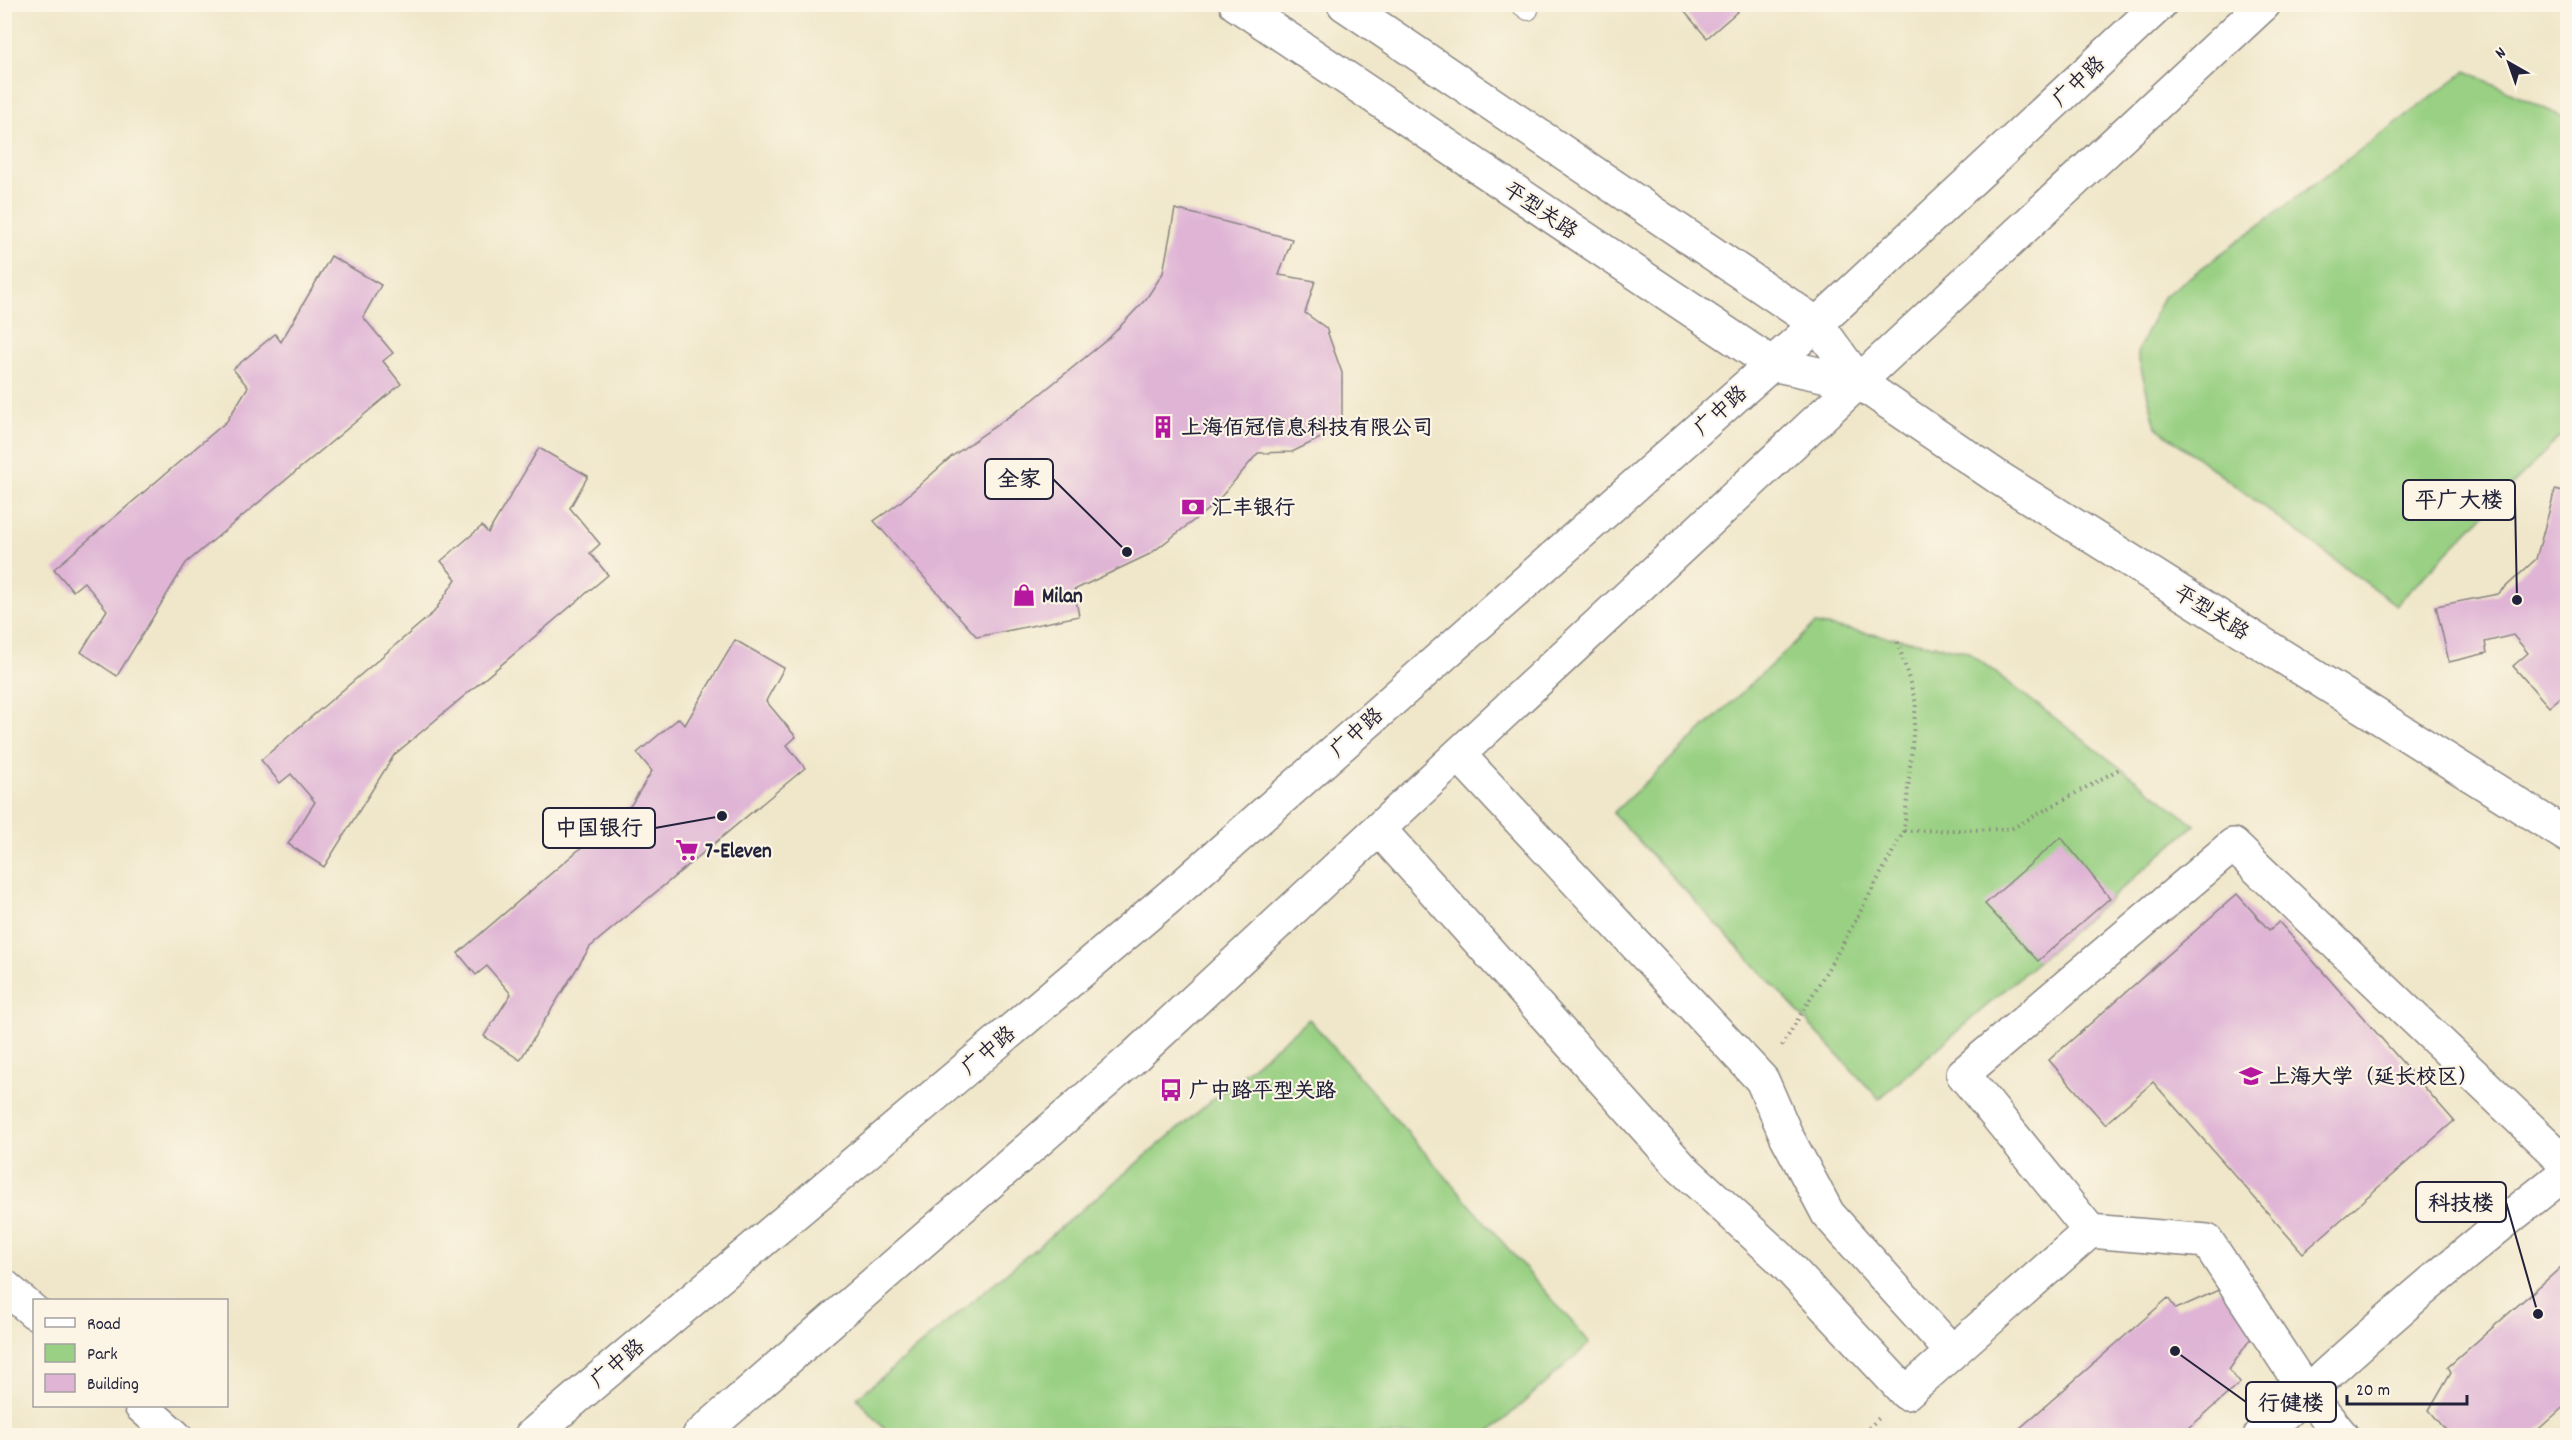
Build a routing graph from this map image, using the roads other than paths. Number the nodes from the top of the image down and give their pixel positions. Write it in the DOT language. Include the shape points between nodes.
graph roads {
  1 [pos="1236,4"];
  2 [pos="1344,4"];
  3 [pos="2160,4"];
  4 [pos="2264,4"];
  5 [pos="1817,324"];
  6 [pos="1772,364"];
  7 [pos="1860,383"];
  8 [pos="1459,755"];
  9 [pos="1378,830"];
  10 [pos="2568,836"];
  11 [pos="2568,1164"];
  12 [pos="2568,1171"];
  13 [pos="2090,1231"];
  14 [pos="4,1286"];
  15 [pos="33,1311"];
  16 [pos="1952,1352"];
  17 [pos="2306,1392"];
  18 [pos="142,1407"];
  19 [pos="175,1436"];
  20 [pos="531,1436"];
  21 [pos="699,1436"];
  22 [pos="2260,1436"];
  23 [pos="2342,1436"];
  1 -- 6 [label="street, 平型关路"];
  2 -- 5 [label="street, 平型关路"];
  3 -- 5 [label="street, 广中路"];
  4 -- 7 [label="street"];
  5 -- 6 [label="street, 广中路"];
  5 -- 7 [label="street, 平型关路"];
  6 -- 7 [label="street, 平型关路"];
  6 -- 20 [label="street, 广中路" via="1187,882"];
  7 -- 8 [label="street"];
  7 -- 10 [label="street, 平型关路" via="1999,478"];
  8 -- 9 [label="street"];
  8 -- 16 [label="street" via="1762,1080 1828,1214"];
  9 -- 16 [label="street" via="1682,1168 1779,1257 1906,1393"];
  9 -- 21 [label="street" via="1135,1056"];
  11 -- 13 [label="street" via="2233,845 1963,1074"];
  12 -- 17 [label="street" via="2503,1221"];
  13 -- 16 [label="street"];
  13 -- 17 [label="street" via="2207,1241"];
  14 -- 15 [label="street"];
  17 -- 22 [label="street"];
  17 -- 23 [label="street"];
  18 -- 19 [label="street"];
}
